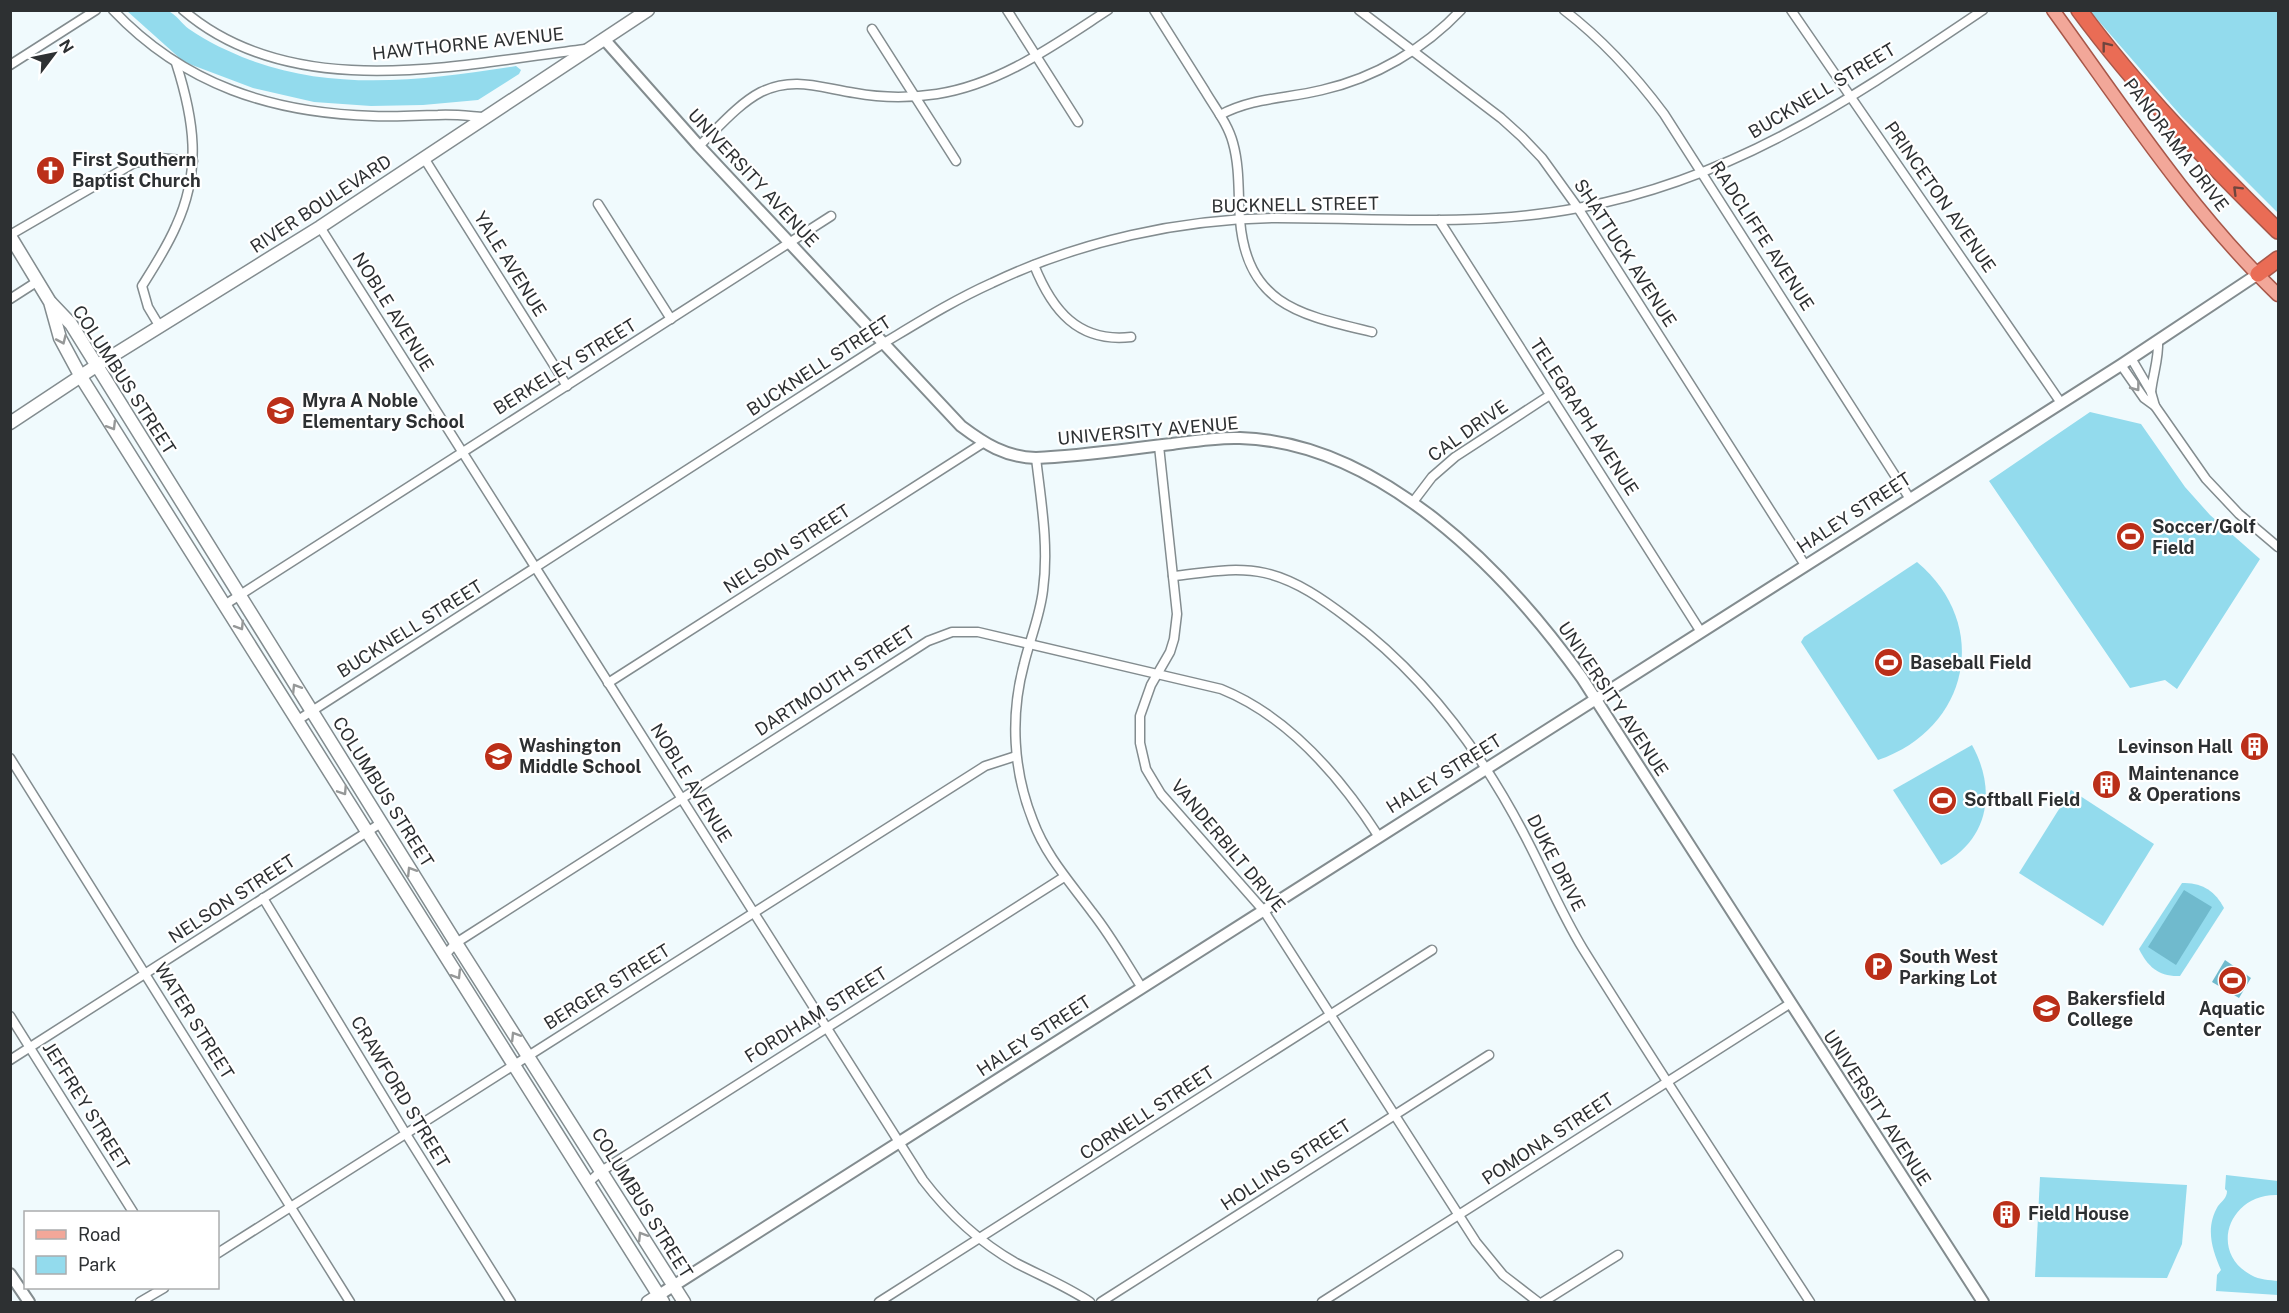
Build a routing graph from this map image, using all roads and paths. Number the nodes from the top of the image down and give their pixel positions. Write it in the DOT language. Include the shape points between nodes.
graph roads {
  1 [pos="96,10"];
  2 [pos="113,10"];
  3 [pos="183,10"];
  4 [pos="648,10"];
  5 [pos="1007,10"];
  6 [pos="1108,10"];
  7 [pos="1154,10"];
  8 [pos="1359,10"];
  9 [pos="1461,10"];
  10 [pos="1564,10"];
  11 [pos="1791,10"];
  12 [pos="1983,10"];
  13 [pos="2053,10"];
  14 [pos="2079,10"];
  15 [pos="872,29"];
  16 [pos="604,39"];
  17 [pos="588,49"];
  18 [pos="1412,51"];
  19 [pos="1036,56"];
  20 [pos="176,63"];
  21 [pos="10,65"];
  22 [pos="915,96"];
  23 [pos="1850,97"];
  24 [pos="1220,115"];
  25 [pos="484,117"];
  26 [pos="1078,122"];
  27 [pos="699,146"];
  28 [pos="424,158"];
  29 [pos="193,161"];
  30 [pos="956,161"];
  31 [pos="1702,173"];
  32 [pos="598,204"];
  33 [pos="1578,208"];
  34 [pos="831,216"];
  35 [pos="1240,220"];
  36 [pos="1439,220"];
  37 [pos="320,227"];
  38 [pos="2278,231"];
  39 [pos="10,236"];
  40 [pos="790,243"];
  41 [pos="2278,259"];
  42 [pos="1034,265"];
  43 [pos="2258,274"];
  44 [pos="38,281"];
  45 [pos="2278,295"];
  46 [pos="10,299"];
  47 [pos="50,302"];
  48 [pos="671,319"];
  49 [pos="160,327"];
  50 [pos="1372,332"];
  51 [pos="1131,338"];
  52 [pos="2158,341"];
  53 [pos="884,343"];
  54 [pos="2131,358"];
  55 [pos="2121,365"];
  56 [pos="96,366"];
  57 [pos="81,376"];
  58 [pos="567,386"];
  59 [pos="2151,393"];
  60 [pos="1550,395"];
  61 [pos="2061,403"];
  62 [pos="2155,405"];
  63 [pos="10,423"];
  64 [pos="983,443"];
  65 [pos="1159,446"];
  66 [pos="461,452"];
  67 [pos="1036,458"];
  68 [pos="1910,499"];
  69 [pos="1413,502"];
  70 [pos="2278,547"];
  71 [pos="1806,565"];
  72 [pos="536,568"];
  73 [pos="1173,576"];
  74 [pos="238,596"];
  75 [pos="226,604"];
  76 [pos="1701,632"];
  77 [pos="1030,644"];
  78 [pos="1158,674"];
  79 [pos="608,683"];
  80 [pos="1596,700"];
  81 [pos="311,711"];
  82 [pos="298,720"];
  83 [pos="1016,756"];
  84 [pos="10,758"];
  85 [pos="1485,769"];
  86 [pos="681,798"];
  87 [pos="381,823"];
  88 [pos="368,831"];
  89 [pos="1379,837"];
  90 [pos="1064,877"];
  91 [pos="263,898"];
  92 [pos="1264,910"];
  93 [pos="754,913"];
  94 [pos="456,943"];
  95 [pos="1432,950"];
  96 [pos="445,955"];
  97 [pos="145,974"];
  98 [pos="1142,988"];
  99 [pos="1791,1003"];
  100 [pos="1331,1015"];
  101 [pos="10,1016"];
  102 [pos="826,1028"];
  103 [pos="30,1048"];
  104 [pos="1489,1055"];
  105 [pos="528,1056"];
  106 [pos="10,1060"];
  107 [pos="513,1065"];
  108 [pos="1668,1082"];
  109 [pos="1395,1115"];
  110 [pos="405,1134"];
  111 [pos="899,1143"];
  112 [pos="600,1172"];
  113 [pos="588,1183"];
  114 [pos="291,1207"];
  115 [pos="132,1211"];
  116 [pos="1458,1215"];
  117 [pos="980,1239"];
  118 [pos="219,1253"];
  119 [pos="1618,1255"];
  120 [pos="10,1274"];
  121 [pos="673,1286"];
  122 [pos="161,1289"];
  123 [pos="661,1299"];
  124 [pos="28,1302"];
  125 [pos="140,1302"];
  126 [pos="350,1302"];
  127 [pos="511,1302"];
  128 [pos="648,1302"];
  129 [pos="684,1302"];
  130 [pos="879,1302"];
  131 [pos="1090,1302"];
  132 [pos="1101,1302"];
  133 [pos="1322,1302"];
  134 [pos="1538,1302"];
  135 [pos="1543,1302"];
  136 [pos="1810,1302"];
  137 [pos="1983,1302"];
  1 -- 21 [label="street"];
  2 -- 20 [label="street" via="145,41"];
  3 -- 17 [label="street, HAWTHORNE AVENUE" via="245,48 294,62 346,70 444,67"];
  4 -- 16 [label="main road, RIVER BOULEVARD"];
  5 -- 19 [label="street"];
  6 -- 19 [label="street"];
  7 -- 24 [label="street"];
  8 -- 18 [label="street, SHATTUCK AVENUE"];
  9 -- 18 [label="street"];
  10 -- 31 [label="street, RADCLIFFE AVENUE" via="1645,89"];
  11 -- 23 [label="street, PRINCETON AVENUE"];
  12 -- 23 [label="street, BUCKNELL STREET"];
  13 -- 43 [label="main road, PANORAMA DRIVE" via="2173,175"];
  38 -- 14 [label="highway, one-way" via="2137,83"];
  15 -- 22 [label="street"];
  16 -- 17 [label="main road, RIVER BOULEVARD"];
  16 -- 27 [label="street, UNIVERSITY AVENUE"];
  17 -- 25 [label="main road, RIVER BOULEVARD"];
  18 -- 24 [label="street" via="1343,84 1251,101"];
  18 -- 33 [label="street, SHATTUCK AVENUE" via="1522,137"];
  19 -- 22 [label="street" via="981,82"];
  19 -- 26 [label="street"];
  20 -- 25 [label="street" via="244,96 295,109 376,117"];
  20 -- 29 [label="street" via="191,117"];
  22 -- 27 [label="street" via="862,94 799,83 774,87 748,100"];
  22 -- 30 [label="street"];
  23 -- 31 [label="street, BUCKNELL STREET" via="1771,143"];
  23 -- 61 [label="street, PRINCETON AVENUE"];
  24 -- 35 [label="street" via="1233,143"];
  25 -- 28 [label="main road, RIVER BOULEVARD"];
  27 -- 40 [label="street, UNIVERSITY AVENUE"];
  28 -- 37 [label="main road, RIVER BOULEVARD"];
  28 -- 58 [label="street, YALE AVENUE"];
  29 -- 39 [label="street" via="159,158 134,163"];
  29 -- 49 [label="street" via="177,224 142,286"];
  31 -- 33 [label="street, BUCKNELL STREET" via="1651,191"];
  31 -- 68 [label="street, RADCLIFFE AVENUE"];
  32 -- 48 [label="street"];
  33 -- 36 [label="street, BUCKNELL STREET" via="1511,218"];
  33 -- 71 [label="street, SHATTUCK AVENUE"];
  34 -- 40 [label="street, BERKELEY STREET"];
  35 -- 36 [label="street, BUCKNELL STREET"];
  35 -- 42 [label="street, BUCKNELL STREET" via="1138,234"];
  35 -- 50 [label="street" via="1249,262 1277,299 1304,315"];
  36 -- 60 [label="street, TELEGRAPH AVENUE"];
  37 -- 49 [label="main road, RIVER BOULEVARD"];
  37 -- 66 [label="street, NOBLE AVENUE"];
  39 -- 44 [label="main road, COLUMBUS STREET"];
  40 -- 48 [label="street, BERKELEY STREET"];
  40 -- 53 [label="street, UNIVERSITY AVENUE"];
  41 -- 43 [label="highway"];
  42 -- 51 [label="street" via="1051,302 1073,323 1098,335"];
  42 -- 53 [label="street, BUCKNELL STREET" via="960,298"];
  43 -- 45 [label="main road, PANORAMA DRIVE"];
  43 -- 52 [label="street, HALEY STREET"];
  44 -- 46 [label="street"];
  44 -- 47 [label="main road, COLUMBUS STREET"];
  47 -- 56 [label="main road, COLUMBUS STREET" via="71,324"];
  47 -- 57 [label="main road, COLUMBUS STREET, one-way" via="60,338"];
  48 -- 58 [label="street, BERKELEY STREET"];
  49 -- 56 [label="main road, RIVER BOULEVARD"];
  52 -- 54 [label="street, HALEY STREET"];
  52 -- 59 [label="street"];
  53 -- 64 [label="street, UNIVERSITY AVENUE" via="961,426"];
  53 -- 72 [label="street, BUCKNELL STREET"];
  54 -- 55 [label="street, HALEY STREET"];
  54 -- 59 [label="street"];
  55 -- 61 [label="street, HALEY STREET"];
  55 -- 62 [label="street, one-way" via="2144,399"];
  56 -- 57 [label="main road, RIVER BOULEVARD"];
  56 -- 74 [label="main road, COLUMBUS STREET"];
  57 -- 63 [label="main road, RIVER BOULEVARD"];
  57 -- 75 [label="main road, COLUMBUS STREET, one-way"];
  58 -- 66 [label="street, BERKELEY STREET"];
  59 -- 62 [label="street"];
  60 -- 69 [label="street, CAL DRIVE" via="1442,466"];
  60 -- 76 [label="street, TELEGRAPH AVENUE"];
  61 -- 68 [label="street, HALEY STREET"];
  62 -- 70 [label="street" via="2206,479"];
  64 -- 67 [label="street, UNIVERSITY AVENUE" via="1011,455"];
  64 -- 79 [label="street, NELSON STREET"];
  65 -- 67 [label="street, UNIVERSITY AVENUE"];
  65 -- 69 [label="street, UNIVERSITY AVENUE" via="1224,438 1280,441 1332,456"];
  65 -- 73 [label="street, VANDERBILT DRIVE"];
  66 -- 72 [label="street, NOBLE AVENUE"];
  66 -- 74 [label="street, BERKELEY STREET"];
  67 -- 77 [label="street" via="1045,570"];
  68 -- 71 [label="street, HALEY STREET"];
  69 -- 80 [label="street, UNIVERSITY AVENUE" via="1522,601"];
  71 -- 76 [label="street, HALEY STREET"];
  72 -- 79 [label="street, NOBLE AVENUE"];
  72 -- 81 [label="street, BUCKNELL STREET"];
  73 -- 78 [label="street, VANDERBILT DRIVE" via="1176,626 1170,652"];
  73 -- 85 [label="street, DUKE DRIVE" via="1249,570 1281,578 1312,594 1358,626 1406,669 1449,717"];
  74 -- 75 [label="street, BERKELEY STREET"];
  81 -- 74 [label="main road, COLUMBUS STREET, one-way"];
  75 -- 82 [label="main road, COLUMBUS STREET, one-way"];
  76 -- 80 [label="street, HALEY STREET"];
  77 -- 78 [label="street, DARTMOUTH STREET"];
  77 -- 83 [label="street" via="1018,690"];
  77 -- 86 [label="street, DARTMOUTH STREET" via="978,632 952,632 928,640"];
  78 -- 89 [label="street, DARTMOUTH STREET" via="1221,689 1269,716 1332,773"];
  78 -- 92 [label="street, VANDERBILT DRIVE" via="1140,716 1140,743 1146,769 1161,794"];
  79 -- 86 [label="street, NOBLE AVENUE"];
  80 -- 85 [label="street, HALEY STREET"];
  80 -- 99 [label="street, UNIVERSITY AVENUE"];
  81 -- 82 [label="street, BUCKNELL STREET"];
  81 -- 87 [label="main road, COLUMBUS STREET"];
  82 -- 88 [label="main road, COLUMBUS STREET, one-way"];
  83 -- 90 [label="street" via="1033,823"];
  83 -- 93 [label="street, BERGER STREET" via="985,765"];
  84 -- 97 [label="street, WATER STREET"];
  85 -- 89 [label="street, HALEY STREET"];
  85 -- 108 [label="street, DUKE DRIVE" via="1525,835 1572,931"];
  86 -- 93 [label="street, NOBLE AVENUE"];
  86 -- 94 [label="street, DARTMOUTH STREET"];
  87 -- 88 [label="street, NELSON STREET"];
  94 -- 87 [label="main road, COLUMBUS STREET, one-way"];
  88 -- 91 [label="street, NELSON STREET"];
  88 -- 96 [label="main road, COLUMBUS STREET"];
  89 -- 92 [label="street, HALEY STREET"];
  90 -- 98 [label="street" via="1098,919"];
  90 -- 102 [label="street, FORDHAM STREET"];
  91 -- 97 [label="street, NELSON STREET"];
  91 -- 110 [label="street, CRAWFORD STREET"];
  92 -- 98 [label="street, HALEY STREET"];
  92 -- 100 [label="street, VANDERBILT DRIVE"];
  93 -- 102 [label="street, NOBLE AVENUE"];
  93 -- 105 [label="street, BERGER STREET"];
  94 -- 96 [label="street, DARTMOUTH STREET"];
  105 -- 94 [label="main road, COLUMBUS STREET, one-way"];
  95 -- 100 [label="street, CORNELL STREET"];
  96 -- 107 [label="main road, COLUMBUS STREET, one-way"];
  97 -- 103 [label="street, NELSON STREET"];
  97 -- 114 [label="street, WATER STREET"];
  98 -- 111 [label="street, HALEY STREET"];
  99 -- 108 [label="street, POMONA STREET"];
  99 -- 137 [label="street, UNIVERSITY AVENUE"];
  100 -- 109 [label="street, VANDERBILT DRIVE"];
  100 -- 117 [label="street, CORNELL STREET"];
  101 -- 103 [label="street, JEFFREY STREET"];
  102 -- 111 [label="street, NOBLE AVENUE"];
  102 -- 112 [label="street, FORDHAM STREET"];
  103 -- 106 [label="street, NELSON STREET"];
  103 -- 115 [label="street, JEFFREY STREET"];
  104 -- 109 [label="street, HOLLINS STREET"];
  105 -- 107 [label="street, BERGER STREET"];
  105 -- 112 [label="main road, COLUMBUS STREET"];
  107 -- 110 [label="street, BERGER STREET"];
  107 -- 113 [label="main road, COLUMBUS STREET"];
  108 -- 116 [label="street, POMONA STREET"];
  108 -- 136 [label="street, DUKE DRIVE"];
  109 -- 116 [label="street, VANDERBILT DRIVE"];
  109 -- 132 [label="street, HOLLINS STREET"];
  110 -- 114 [label="street, BERGER STREET"];
  110 -- 127 [label="street, CRAWFORD STREET"];
  111 -- 117 [label="street, NOBLE AVENUE" via="938,1199"];
  111 -- 121 [label="street, HALEY STREET"];
  112 -- 113 [label="street, FORDHAM STREET"];
  121 -- 112 [label="main road, COLUMBUS STREET, one-way"];
  113 -- 123 [label="main road, COLUMBUS STREET"];
  114 -- 118 [label="street, BERGER STREET"];
  114 -- 126 [label="street, WATER STREET"];
  116 -- 133 [label="street, POMONA STREET"];
  116 -- 134 [label="street, VANDERBILT DRIVE" via="1491,1262"];
  117 -- 130 [label="street, CORNELL STREET"];
  117 -- 131 [label="street, NOBLE AVENUE"];
  119 -- 135 [label="street"];
  120 -- 124 [label="street"];
  121 -- 123 [label="street, HALEY STREET"];
  121 -- 129 [label="main road, COLUMBUS STREET"];
  122 -- 125 [label="street"];
  123 -- 128 [label="main road, HALEY STREET"];
}
